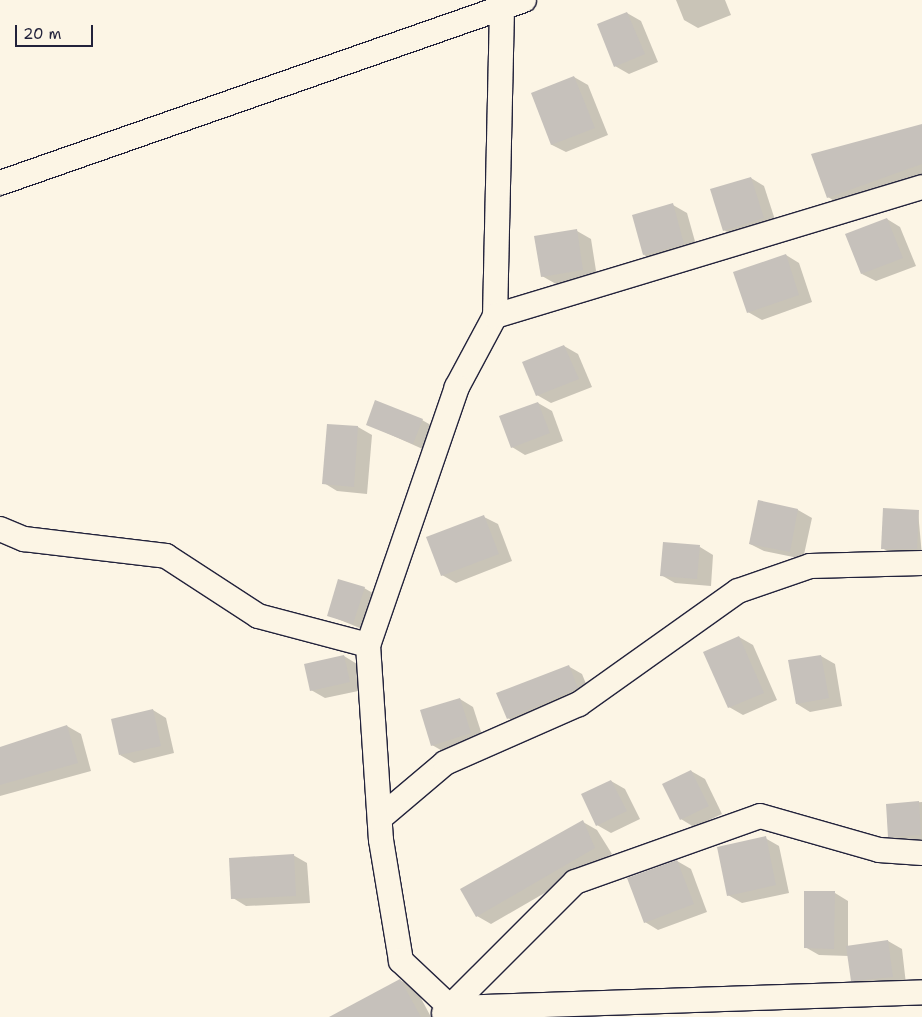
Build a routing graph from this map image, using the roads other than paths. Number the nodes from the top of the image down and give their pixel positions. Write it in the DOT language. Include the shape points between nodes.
graph roads {
  1 [pos="524,0"];
  2 [pos="502,9"];
  3 [pos="0,183"];
  4 [pos="922,187"];
  5 [pos="495,316"];
  6 [pos="0,529"];
  7 [pos="922,563"];
  8 [pos="368,645"];
  9 [pos="380,818"];
  10 [pos="922,853"];
  11 [pos="922,992"];
  12 [pos="445,1013"];
  1 -- 2 [label="street"];
  2 -- 3 [label="street"];
  2 -- 5 [label="street"];
  4 -- 5 [label="street"];
  5 -- 8 [label="street" via="457,387"];
  6 -- 8 [label="street" via="24,539 166,556 258,616"];
  7 -- 9 [label="street" via="810,566 738,591 579,704 445,763"];
  8 -- 9 [label="street"];
  9 -- 12 [label="street" via="401,961"];
  10 -- 12 [label="street" via="879,850 760,816 575,882"];
  11 -- 12 [label="street"];
}
